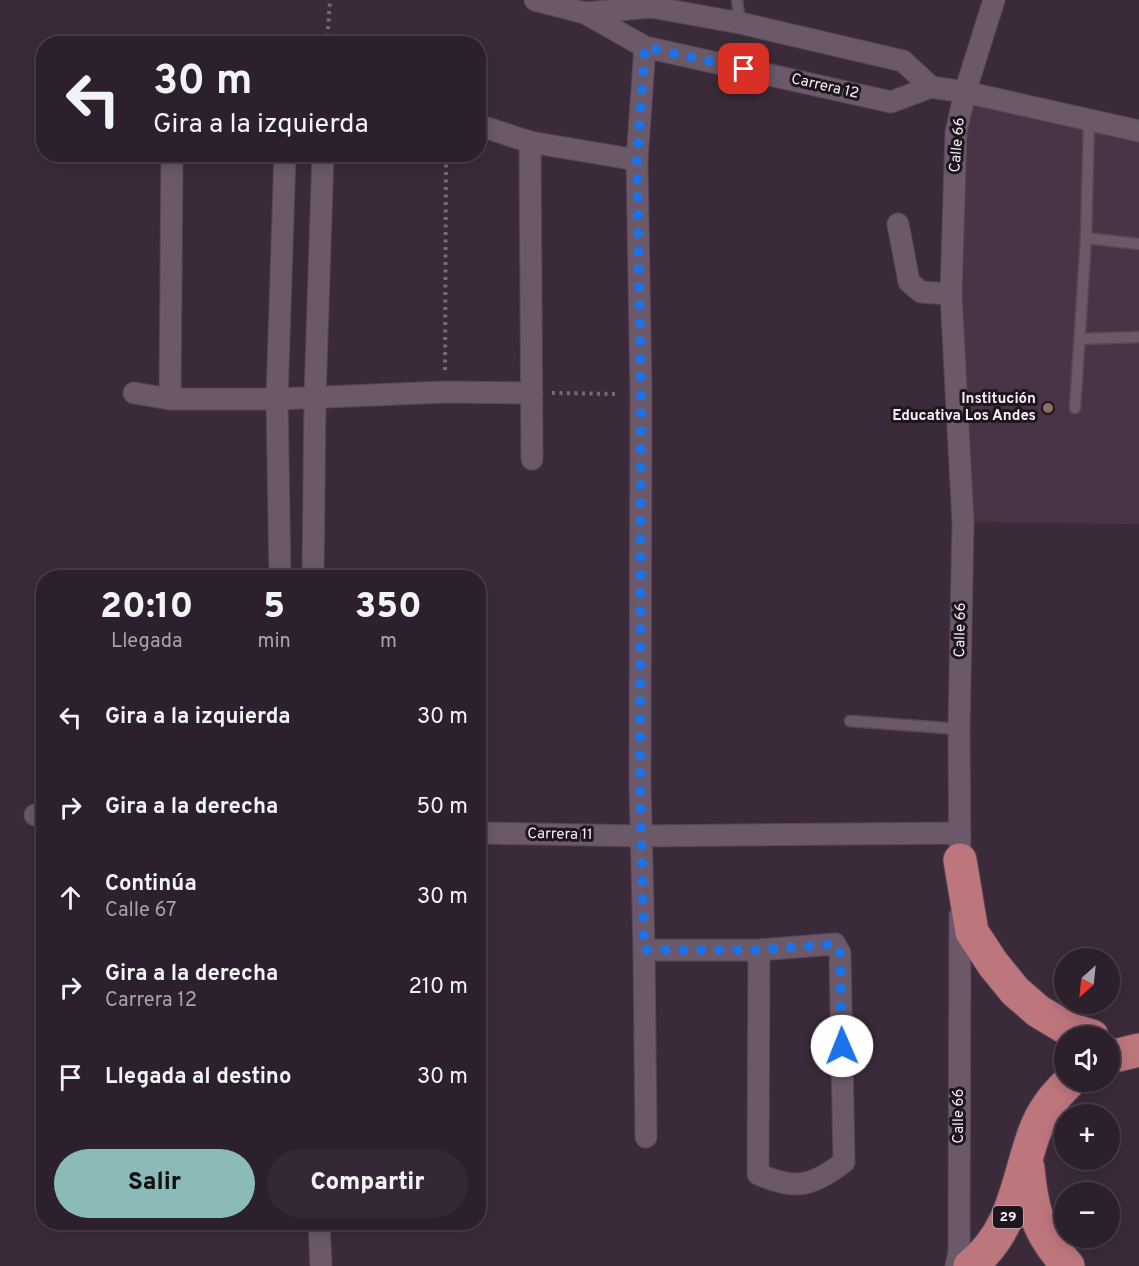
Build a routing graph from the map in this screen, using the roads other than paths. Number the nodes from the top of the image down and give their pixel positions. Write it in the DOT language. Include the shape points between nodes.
graph roads {
  1 [pos="536,0"];
  2 [pos="737,0"];
  3 [pos="994,0"];
  4 [pos="585,13"];
  5 [pos="740,23"];
  6 [pos="645,47"];
  7 [pos="931,87"];
  8 [pos="965,92"];
  9 [pos="1089,119"];
  10 [pos="486,128"];
  11 [pos="1139,131"];
  12 [pos="530,142"];
  13 [pos="637,160"];
  14 [pos="172,162"];
  15 [pos="285,162"];
  16 [pos="323,162"];
  17 [pos="898,224"];
  18 [pos="1086,238"];
  19 [pos="1139,244"];
  20 [pos="951,294"];
  21 [pos="1139,337"];
  22 [pos="1080,339"];
  23 [pos="134,393"];
  24 [pos="532,393"];
  25 [pos="315,397"];
  26 [pos="170,399"];
  27 [pos="277,399"];
  28 [pos="1076,408"];
  29 [pos="532,459"];
  30 [pos="280,570"];
  31 [pos="313,570"];
  32 [pos="850,721"];
  33 [pos="959,729"];
  34 [pos="486,833"];
  35 [pos="642,836"];
  36 [pos="960,846"];
  37 [pos="644,950"];
  38 [pos="759,950"];
  39 [pos="1063,1026"];
  40 [pos="1120,1041"];
  41 [pos="1139,1043"];
  42 [pos="1139,1050"];
  43 [pos="1120,1055"];
  44 [pos="1060,1092"];
  45 [pos="646,1137"];
  46 [pos="1027,1157"];
  47 [pos="319,1230"];
  48 [pos="321,1266"];
  49 [pos="956,1266"];
  50 [pos="970,1266"];
  51 [pos="1068,1266"];
  1 -- 4 [label="street, Carrera 12"];
  2 -- 5 [label="lane"];
  3 -- 8 [label="street, Calle 66"];
  4 -- 5 [label="street, Carrera 12" via="651,7"];
  4 -- 6 [label="street, Carrera 12"];
  5 -- 7 [label="street, Carrera 12" via="903,61"];
  6 -- 7 [label="street, Carrera 12" via="891,102"];
  6 -- 13 [label="street"];
  7 -- 8 [label="street, Carrera 12"];
  8 -- 9 [label="street, Carrera 12"];
  8 -- 20 [label="street, Calle 66" via="956,133"];
  9 -- 11 [label="street, Carrera 12"];
  9 -- 18 [label="lane"];
  10 -- 12 [label="street"];
  12 -- 13 [label="street"];
  12 -- 24 [label="street"];
  13 -- 35 [label="street"];
  14 -- 26 [label="street"];
  15 -- 27 [label="street"];
  16 -- 25 [label="street"];
  17 -- 20 [label="street" via="909,282 921,292"];
  18 -- 19 [label="lane"];
  18 -- 22 [label="lane"];
  20 -- 33 [label="street, Calle 66" via="963,522"];
  21 -- 22 [label="lane"];
  22 -- 28 [label="lane"];
  23 -- 26 [label="street"];
  24 -- 25 [label="street"];
  24 -- 29 [label="street"];
  25 -- 27 [label="street"];
  25 -- 31 [label="street"];
  26 -- 27 [label="street"];
  27 -- 30 [label="street"];
  32 -- 33 [label="lane"];
  33 -- 36 [label="street, Calle 66"];
  34 -- 35 [label="street, Carrera 11"];
  35 -- 36 [label="street, Carrera 11"];
  35 -- 37 [label="street"];
  36 -- 39 [label="highway" via="972,932 1015,992"];
  36 -- 49 [label="street, Calle 66"];
  37 -- 38 [label="street"];
  37 -- 45 [label="street"];
  38 -- 38 [label="street" via="835,944 840,953 844,1162 825,1176 801,1185 758,1174"];
  40 -- 41 [label="highway"];
  42 -- 43 [label="highway"];
  44 -- 46 [label="highway, 29" via="1035,1130"];
  46 -- 50 [label="highway, 29" via="1013,1207 998,1235"];
  46 -- 51 [label="highway, 29" via="1031,1199 1040,1227"];
  47 -- 48 [label="street"];
}
